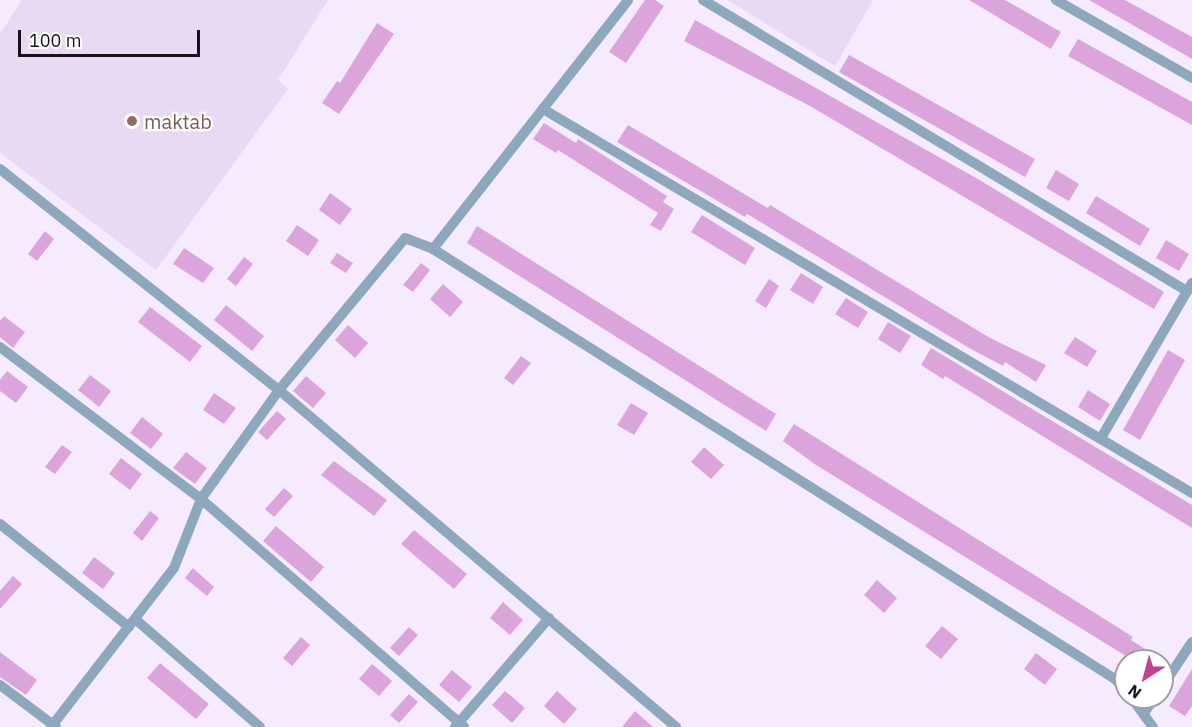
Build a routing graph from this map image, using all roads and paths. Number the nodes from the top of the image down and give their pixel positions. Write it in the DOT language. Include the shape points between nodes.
graph roads {
  1 [pos="628,0"];
  2 [pos="702,0"];
  3 [pos="1056,0"];
  4 [pos="1192,78"];
  5 [pos="543,109"];
  6 [pos="0,169"];
  7 [pos="433,249"];
  8 [pos="1190,287"];
  9 [pos="0,347"];
  10 [pos="279,390"];
  11 [pos="1101,438"];
  12 [pos="1192,493"];
  13 [pos="201,499"];
  14 [pos="0,524"];
  15 [pos="549,618"];
  16 [pos="132,623"];
  17 [pos="1192,642"];
  18 [pos="1174,669"];
  19 [pos="1114,678"];
  20 [pos="0,685"];
  21 [pos="1141,709"];
  22 [pos="1147,709"];
  23 [pos="1144,713"];
  24 [pos="53,726"];
  25 [pos="460,726"];
  26 [pos="260,727"];
  27 [pos="676,727"];
  28 [pos="1154,727"];
  1 -- 5 [label="street"];
  2 -- 8 [label="street"];
  3 -- 4 [label="street"];
  5 -- 7 [label="street"];
  5 -- 11 [label="street"];
  6 -- 10 [label="street"];
  7 -- 10 [label="street" via="405,238 390,251"];
  7 -- 19 [label="street"];
  8 -- 11 [label="street"];
  9 -- 13 [label="street"];
  10 -- 13 [label="street"];
  10 -- 15 [label="street"];
  11 -- 12 [label="street"];
  13 -- 16 [label="street" via="174,568"];
  13 -- 25 [label="street"];
  14 -- 16 [label="street"];
  15 -- 25 [label="street"];
  15 -- 27 [label="street"];
  16 -- 24 [label="street"];
  16 -- 26 [label="street"];
  17 -- 18 [label="street"];
  20 -- 24 [label="street"];
  21 -- 23 [label="street"];
  22 -- 23 [label="street"];
  23 -- 28 [label="street"];
}
